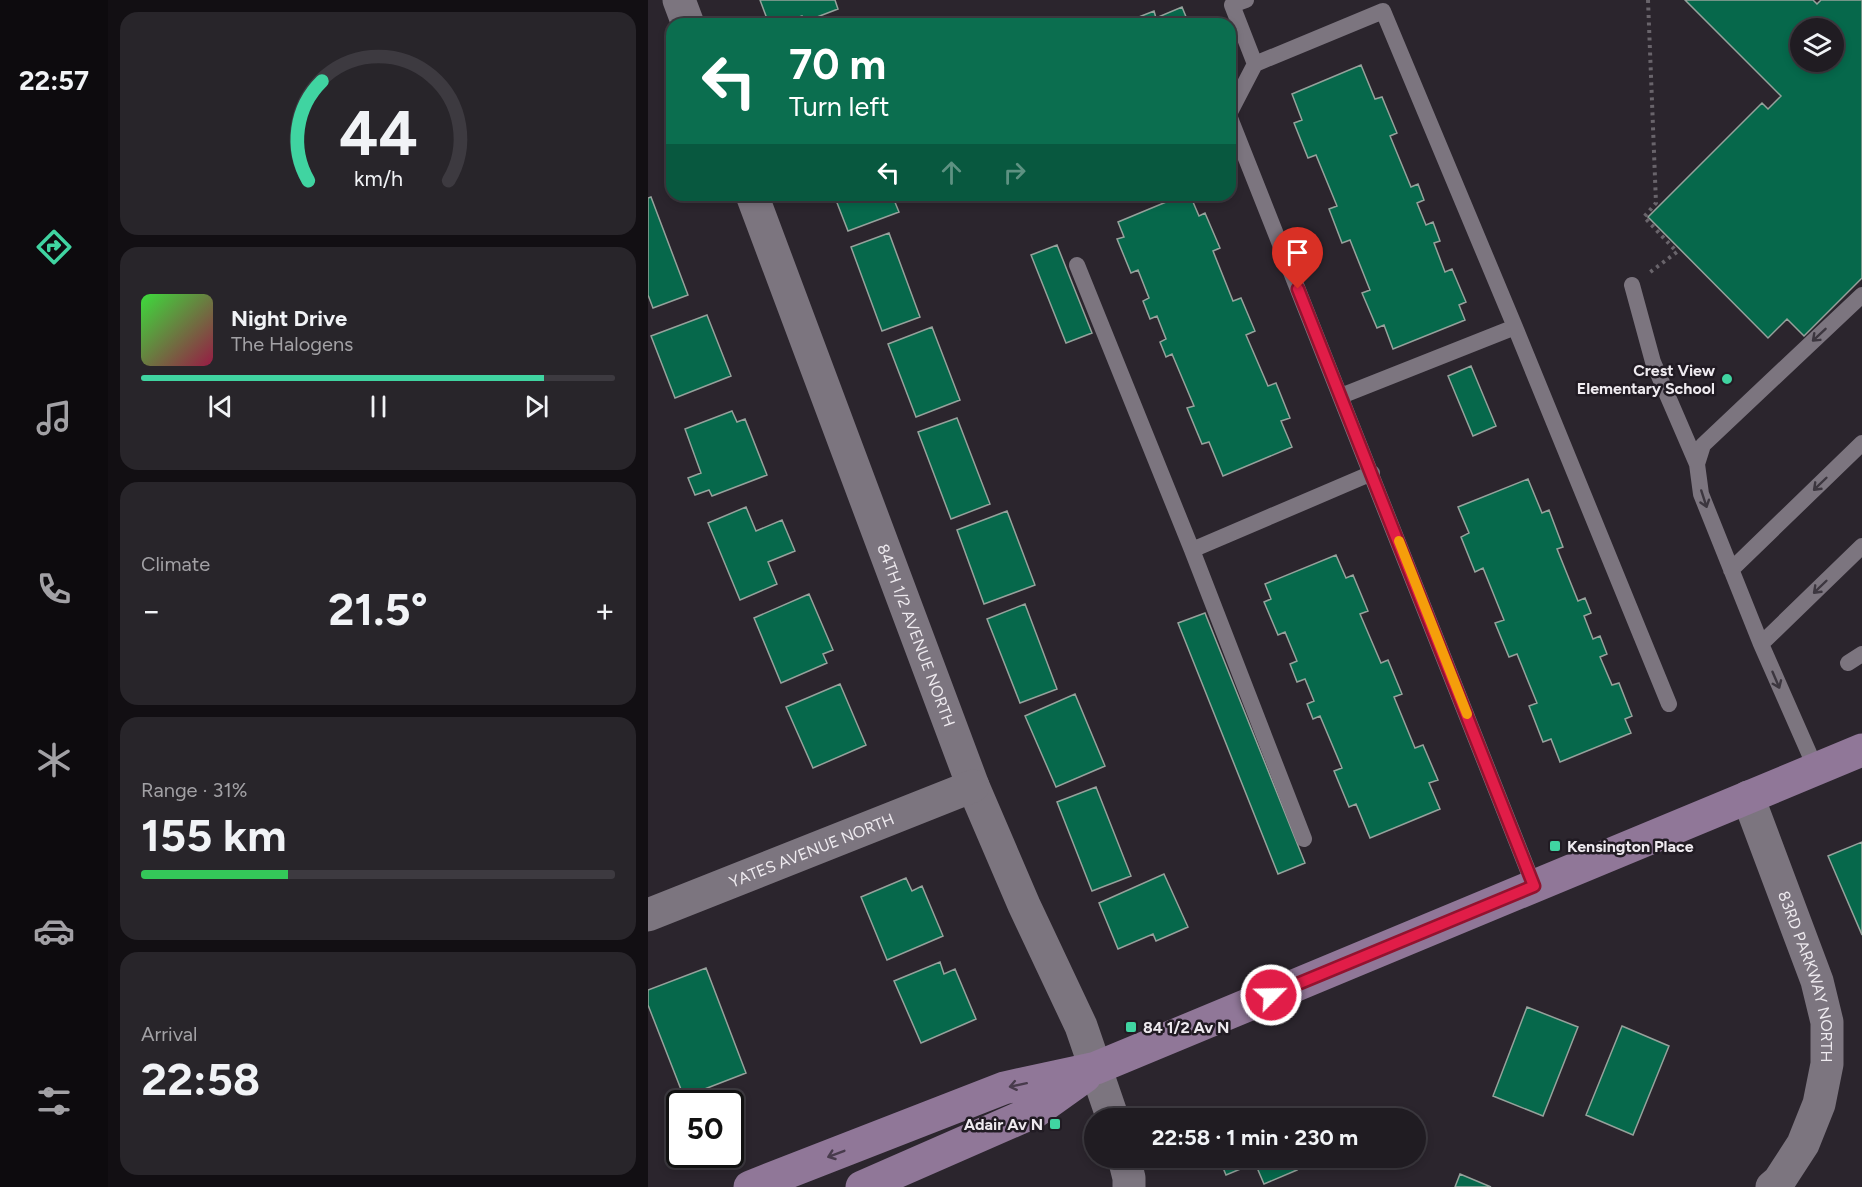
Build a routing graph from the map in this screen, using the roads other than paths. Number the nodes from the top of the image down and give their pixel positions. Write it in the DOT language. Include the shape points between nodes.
graph roads {
  1 [pos="679,0"];
  2 [pos="1246,0"];
  3 [pos="1380,5"];
  4 [pos="686,18"];
  5 [pos="1256,64"];
  6 [pos="1236,101"];
  7 [pos="1236,133"];
  8 [pos="754,201"];
  9 [pos="1077,265"];
  10 [pos="1632,285"];
  11 [pos="1862,295"];
  12 [pos="1515,327"];
  13 [pos="1341,396"];
  14 [pos="1862,443"];
  15 [pos="1697,464"];
  16 [pos="1372,473"];
  17 [pos="1862,546"];
  18 [pos="1192,550"];
  19 [pos="1731,570"];
  20 [pos="1761,644"];
  21 [pos="1669,704"];
  22 [pos="1862,750"];
  23 [pos="1816,769"];
  24 [pos="973,786"];
  25 [pos="1748,797"];
  26 [pos="1304,839"];
  27 [pos="1534,886"];
  28 [pos="648,915"];
  29 [pos="1096,1068"];
  30 [pos="1109,1108"];
  31 [pos="1126,1168"];
  32 [pos="750,1187"];
  33 [pos="862,1187"];
  34 [pos="1129,1187"];
  35 [pos="1772,1187"];
  1 -- 4 [label="street"];
  2 -- 5 [label="lane" via="1232,5"];
  3 -- 5 [label="lane"];
  3 -- 12 [label="lane"];
  5 -- 6 [label="lane"];
  7 -- 13 [label="lane"];
  8 -- 24 [label="street, 84TH 1/2 AVENUE NORTH"];
  9 -- 18 [label="lane"];
  10 -- 15 [label="lane" via="1653,362"];
  11 -- 15 [label="lane, one-way" via="1703,445"];
  12 -- 13 [label="lane"];
  12 -- 21 [label="lane"];
  13 -- 16 [label="lane"];
  14 -- 19 [label="lane, one-way"];
  15 -- 19 [label="lane, one-way" via="1701,494"];
  16 -- 18 [label="lane"];
  16 -- 27 [label="lane"];
  17 -- 20 [label="lane, one-way"];
  18 -- 26 [label="lane"];
  19 -- 20 [label="lane"];
  20 -- 23 [label="lane, one-way"];
  22 -- 23 [label="main road"];
  23 -- 25 [label="main road"];
  24 -- 28 [label="street, YATES AVENUE NORTH"];
  24 -- 29 [label="street, 84TH 1/2 AVENUE NORTH" via="1081,1026"];
  25 -- 27 [label="main road"];
  25 -- 35 [label="street, 83RD PARKWAY NORTH" via="1817,981 1827,1022 1827,1064 1819,1104 1803,1144"];
  27 -- 29 [label="main road"];
  29 -- 30 [label="street, 84TH 1/2 AVENUE NORTH"];
  29 -- 32 [label="main road, one-way" via="1004,1088"];
  29 -- 33 [label="main road" via="1036,1111"];
  31 -- 34 [label="street"];
}
